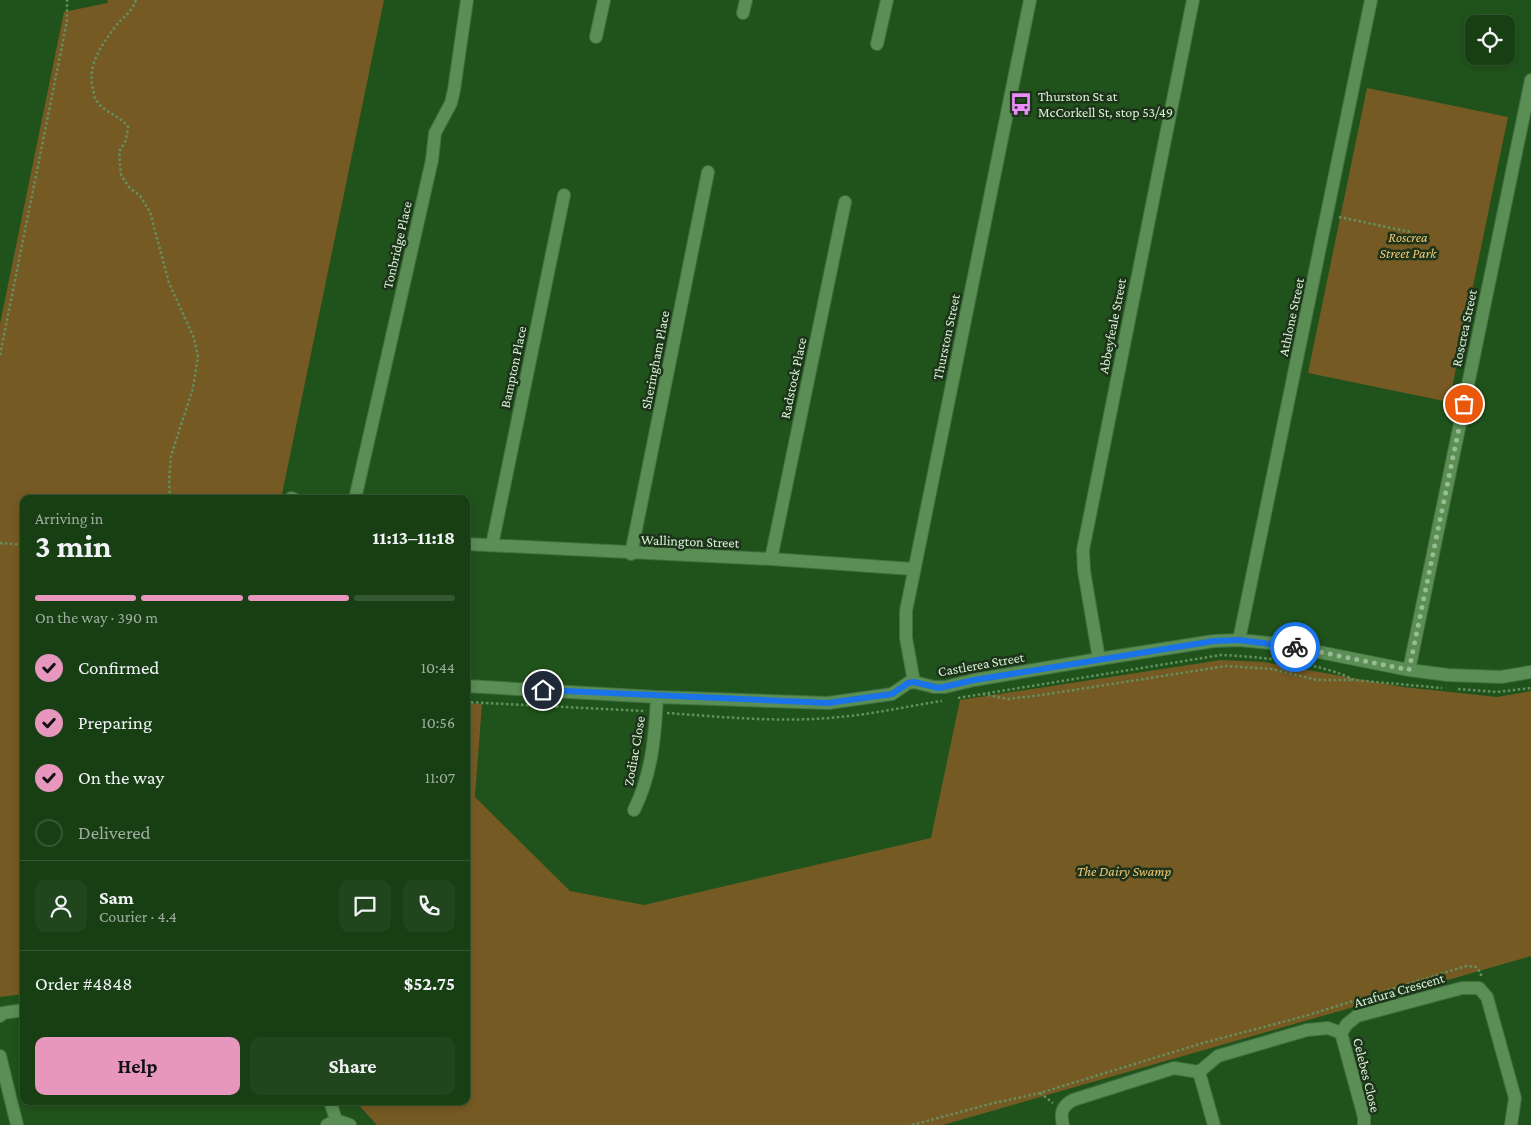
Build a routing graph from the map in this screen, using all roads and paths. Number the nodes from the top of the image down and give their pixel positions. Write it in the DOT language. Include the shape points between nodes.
graph roads {
  1 [pos="66,0"];
  2 [pos="136,0"];
  3 [pos="467,0"];
  4 [pos="604,0"];
  5 [pos="746,0"];
  6 [pos="887,0"];
  7 [pos="1030,0"];
  8 [pos="1193,0"];
  9 [pos="1371,0"];
  10 [pos="743,14"];
  11 [pos="596,37"];
  12 [pos="877,44"];
  13 [pos="1531,80"];
  14 [pos="708,172"];
  15 [pos="564,195"];
  16 [pos="845,202"];
  17 [pos="1337,217"];
  18 [pos="1412,232"];
  19 [pos="0,355"];
  20 [pos="170,495"];
  21 [pos="356,495"];
  22 [pos="0,543"];
  23 [pos="470,544"];
  24 [pos="20,545"];
  25 [pos="492,545"];
  26 [pos="631,554"];
  27 [pos="771,559"];
  28 [pos="913,569"];
  29 [pos="1239,640"];
  30 [pos="1099,659"];
  31 [pos="1409,670"];
  32 [pos="1531,672"];
  33 [pos="1354,680"];
  34 [pos="914,682"];
  35 [pos="470,686"];
  36 [pos="1443,688"];
  37 [pos="1531,688"];
  38 [pos="1452,689"];
  39 [pos="983,694"];
  40 [pos="657,697"];
  41 [pos="955,699"];
  42 [pos="945,700"];
  43 [pos="917,705"];
  44 [pos="634,810"];
  45 [pos="1479,988"];
  46 [pos="20,1010"];
  47 [pos="0,1016"];
  48 [pos="1341,1033"];
  49 [pos="0,1056"];
  50 [pos="1199,1072"];
  51 [pos="1040,1093"];
  52 [pos="330,1105"];
  53 [pos="1062,1111"];
  54 [pos="332,1122"];
  55 [pos="17,1125"];
  56 [pos="350,1125"];
  57 [pos="912,1125"];
  58 [pos="1063,1125"];
  59 [pos="1214,1125"];
  60 [pos="1364,1125"];
  61 [pos="1511,1125"];
  1 -- 19 [label="path" via="67,21"];
  2 -- 20 [label="path" via="133,10 116,26 94,58 90,77 96,100 128,127 126,140 119,152 121,175 150,212 169,283 194,338 198,357 193,388 171,456"];
  3 -- 21 [label="street, Tonbridge Place" via="454,90 451,103 435,133 432,160"];
  4 -- 11 [label="street"];
  5 -- 10 [label="street"];
  6 -- 12 [label="street"];
  7 -- 28 [label="street, Thurston Street"];
  8 -- 30 [label="street, Abbeyfeale Street" via="1083,550"];
  9 -- 29 [label="street, Athlone Street"];
  13 -- 31 [label="street, Roscrea Street"];
  14 -- 26 [label="street, Sheringham Place"];
  15 -- 25 [label="street, Bampton Place"];
  16 -- 27 [label="street, Radstock Place"];
  17 -- 18 [label="path"];
  22 -- 24 [label="path"];
  23 -- 25 [label="street, Wallington Street"];
  25 -- 26 [label="street, Wallington Street"];
  26 -- 27 [label="street, Wallington Street"];
  27 -- 28 [label="street, Wallington Street"];
  28 -- 34 [label="street, Thurston Street" via="905,626"];
  29 -- 30 [label="street, Castlerea Street"];
  29 -- 31 [label="street, Castlerea Street" via="1279,644"];
  30 -- 34 [label="street, Castlerea Street" via="945,688"];
  31 -- 32 [label="street, Castlerea Street" via="1501,677"];
  33 -- 36 [label="path"];
  33 -- 39 [label="path" via="1317,680 1272,669 1226,666 1042,695 1007,699"];
  33 -- 39 [label="path" via="1341,673 1264,657 1221,655"];
  34 -- 40 [label="street" via="892,694 828,703"];
  35 -- 40 [label="street"];
  37 -- 38 [label="path" via="1497,692"];
  39 -- 41 [label="path"];
  40 -- 44 [label="street, Zodiac Close" via="645,787"];
  42 -- 43 [label="path"];
  45 -- 48 [label="street, Arafura Crescent" via="1462,988 1357,1016"];
  45 -- 51 [label="path" via="1481,973 1476,967 1466,966"];
  45 -- 61 [label="street" via="1487,997 1515,1098"];
  46 -- 47 [label="street" via="3,1012"];
  48 -- 50 [label="street" via="1328,1028 1307,1030 1218,1056"];
  48 -- 60 [label="street, Celebes Close"];
  49 -- 55 [label="street"];
  50 -- 53 [label="street" via="1174,1068 1073,1100 1065,1104"];
  50 -- 59 [label="street"];
  51 -- 53 [label="path"];
  51 -- 57 [label="path"];
  52 -- 54 [label="street"];
  53 -- 58 [label="street"];
  54 -- 56 [label="street"];
}
